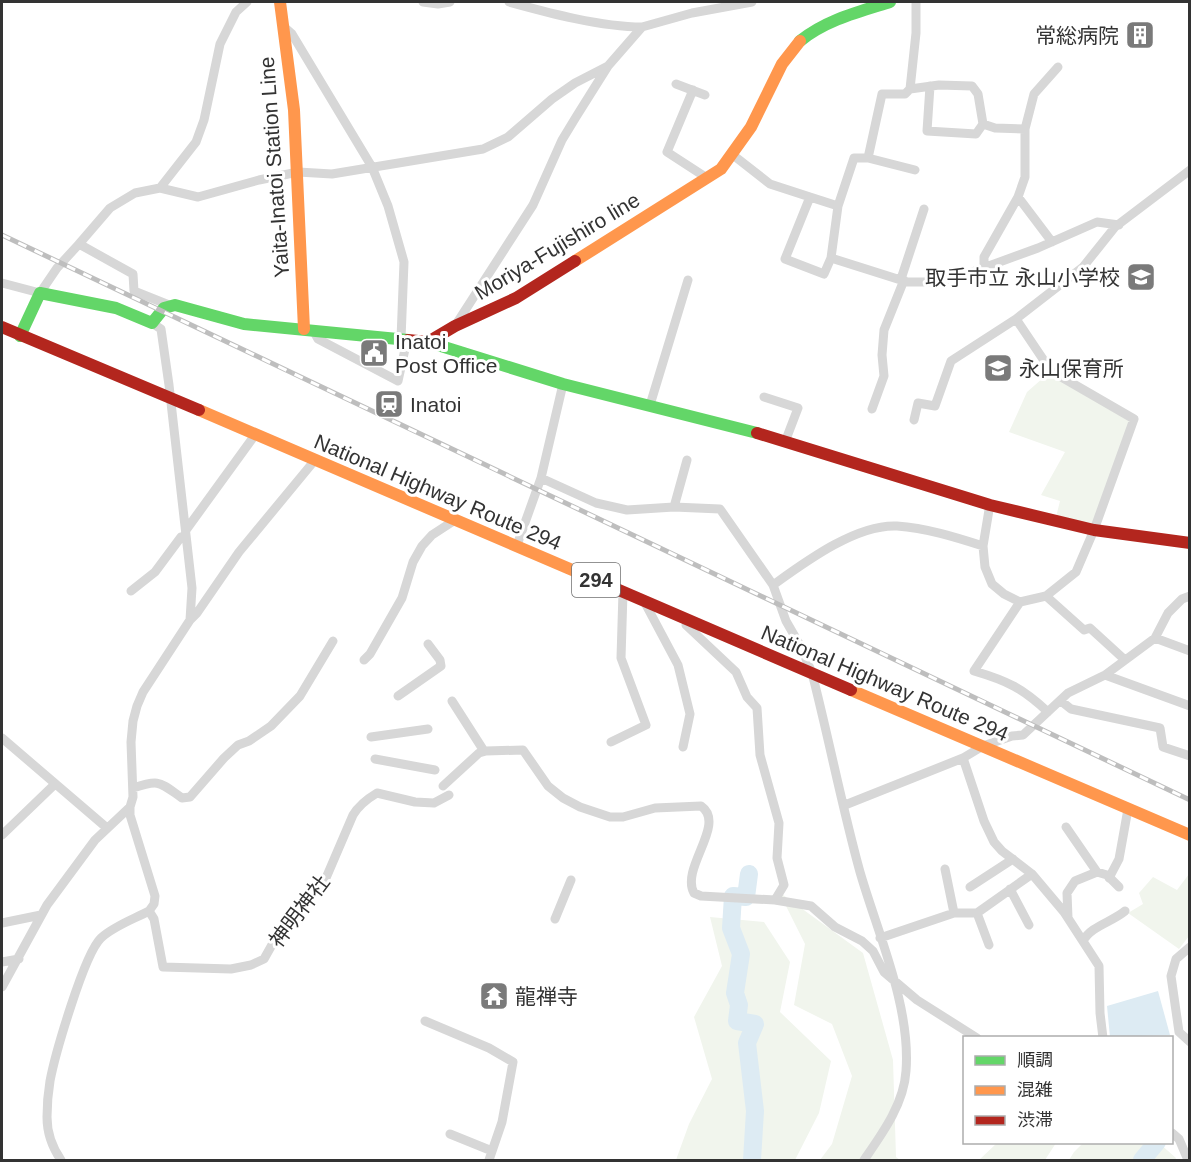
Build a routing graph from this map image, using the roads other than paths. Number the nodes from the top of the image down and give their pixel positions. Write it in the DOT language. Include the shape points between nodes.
graph roads {
  1 [pos="247,2"];
  2 [pos="280,2"];
  3 [pos="423,2"];
  4 [pos="450,2"];
  5 [pos="509,2"];
  6 [pos="752,2"];
  7 [pos="884,2"];
  8 [pos="916,2"];
  9 [pos="714,5"];
  10 [pos="284,27"];
  11 [pos="642,27"];
  12 [pos="608,66"];
  13 [pos="1058,67"];
  14 [pos="676,84"];
  15 [pos="930,86"];
  16 [pos="910,89"];
  17 [pos="693,90"];
  18 [pos="705,95"];
  19 [pos="983,124"];
  20 [pos="1025,129"];
  21 [pos="733,155"];
  22 [pos="867,158"];
  23 [pos="372,167"];
  24 [pos="915,170"];
  25 [pos="1190,170"];
  26 [pos="298,172"];
  27 [pos="708,178"];
  28 [pos="160,188"];
  29 [pos="810,197"];
  30 [pos="1018,197"];
  31 [pos="838,206"];
  32 [pos="924,209"];
  33 [pos="1119,225"];
  34 [pos="1052,242"];
  35 [pos="79,244"];
  36 [pos="831,258"];
  37 [pos="984,267"];
  38 [pos="688,280"];
  39 [pos="902,280"];
  40 [pos="2,284"];
  41 [pos="40,293"];
  42 [pos="169,305"];
  43 [pos="1016,319"];
  44 [pos="152,323"];
  45 [pos="455,326"];
  46 [pos="2,327"];
  47 [pos="309,330"];
  48 [pos="20,336"];
  49 [pos="404,339"];
  50 [pos="428,342"];
  51 [pos="563,384"];
  52 [pos="764,397"];
  53 [pos="171,399"];
  54 [pos="650,405"];
  55 [pos="872,408"];
  56 [pos="914,420"];
  57 [pos="255,435"];
  58 [pos="784,442"];
  59 [pos="315,460"];
  60 [pos="687,460"];
  61 [pos="541,478"];
  62 [pos="674,507"];
  63 [pos="989,510"];
  64 [pos="454,520"];
  65 [pos="1094,530"];
  66 [pos="184,533"];
  67 [pos="1190,543"];
  68 [pos="517,545"];
  69 [pos="983,546"];
  70 [pos="773,585"];
  71 [pos="131,591"];
  72 [pos="623,592"];
  73 [pos="1046,596"];
  74 [pos="1190,596"];
  75 [pos="644,601"];
  76 [pos="1020,602"];
  77 [pos="678,616"];
  78 [pos="190,620"];
  79 [pos="1155,639"];
  80 [pos="333,641"];
  81 [pos="428,644"];
  82 [pos="1190,651"];
  83 [pos="364,660"];
  84 [pos="1125,660"];
  85 [pos="812,673"];
  86 [pos="1105,675"];
  87 [pos="398,696"];
  88 [pos="452,701"];
  89 [pos="1061,701"];
  90 [pos="1190,706"];
  91 [pos="1048,712"];
  92 [pos="428,729"];
  93 [pos="370,737"];
  94 [pos="2,738"];
  95 [pos="611,742"];
  96 [pos="983,746"];
  97 [pos="683,747"];
  98 [pos="484,752"];
  99 [pos="1190,756"];
  100 [pos="963,758"];
  101 [pos="375,759"];
  102 [pos="435,771"];
  103 [pos="54,785"];
  104 [pos="443,786"];
  105 [pos="133,788"];
  106 [pos="449,795"];
  107 [pos="845,805"];
  108 [pos="130,807"];
  109 [pos="1128,809"];
  110 [pos="1066,827"];
  111 [pos="106,828"];
  112 [pos="1190,835"];
  113 [pos="2,836"];
  114 [pos="1013,859"];
  115 [pos="945,869"];
  116 [pos="1097,872"];
  117 [pos="1032,874"];
  118 [pos="1109,878"];
  119 [pos="571,880"];
  120 [pos="970,887"];
  121 [pos="1119,887"];
  122 [pos="1010,889"];
  123 [pos="775,900"];
  124 [pos="150,911"];
  125 [pos="1125,911"];
  126 [pos="954,913"];
  127 [pos="978,913"];
  128 [pos="41,915"];
  129 [pos="1068,918"];
  130 [pos="555,920"];
  131 [pos="2,923"];
  132 [pos="1029,925"];
  133 [pos="880,938"];
  134 [pos="1083,941"];
  135 [pos="989,945"];
  136 [pos="1190,947"];
  137 [pos="19,958"];
  138 [pos="2,962"];
  139 [pos="894,980"];
  140 [pos="2,987"];
  141 [pos="425,1021"];
  142 [pos="974,1036"];
  143 [pos="1103,1036"];
  144 [pos="1190,1042"];
  145 [pos="450,1134"];
  146 [pos="1173,1134"];
  147 [pos="491,1156"];
  148 [pos="61,1161"];
  149 [pos="864,1161"];
  150 [pos="1188,1161"];
  1 -- 28 [label="street" via="236,12 220,44 196,142"];
  2 -- 10 [label="main road, Yaita-Inatoi Station Line"];
  3 -- 4 [label="street"];
  5 -- 11 [label="street"];
  6 -- 9 [label="street"];
  7 -- 21 [label="main road, Moriya-Fujishiro line" via="815,29 800,40 775,75"];
  8 -- 16 [label="street"];
  9 -- 11 [label="street"];
  10 -- 23 [label="street" via="292,34"];
  10 -- 26 [label="main road, Yaita-Inatoi Station Line"];
  11 -- 12 [label="street"];
  12 -- 23 [label="street" via="575,83 508,137 483,149"];
  12 -- 45 [label="street" via="562,140 533,205"];
  13 -- 20 [label="street" via="1034,94"];
  14 -- 17 [label="street"];
  15 -- 16 [label="street"];
  15 -- 19 [label="street" via="972,86 978,94"];
  15 -- 19 [label="street" via="927,131 976,134"];
  16 -- 22 [label="street" via="905,94 882,94"];
  17 -- 18 [label="street"];
  17 -- 27 [label="street" via="668,152"];
  19 -- 20 [label="street"];
  20 -- 30 [label="street" via="1025,177"];
  21 -- 27 [label="main road, Moriya-Fujishiro line"];
  21 -- 29 [label="street" via="771,184"];
  22 -- 24 [label="street"];
  22 -- 31 [label="street" via="854,158"];
  23 -- 26 [label="street" via="332,174"];
  23 -- 49 [label="street" via="404,262"];
  25 -- 33 [label="street"];
  26 -- 28 [label="street" via="198,197"];
  26 -- 47 [label="main road, Yaita-Inatoi Station Line"];
  27 -- 45 [label="main road, Moriya-Fujishiro line" via="516,298"];
  28 -- 35 [label="street" via="135,193 110,208"];
  29 -- 31 [label="street"];
  29 -- 36 [label="street" via="785,259 824,274"];
  30 -- 34 [label="street"];
  30 -- 37 [label="street" via="984,257"];
  31 -- 36 [label="street"];
  32 -- 39 [label="street"];
  33 -- 34 [label="street" via="1097,222"];
  33 -- 43 [label="street" via="1083,267"];
  34 -- 37 [label="street"];
  35 -- 41 [label="street"];
  35 -- 42 [label="street" via="133,274 134,291"];
  36 -- 39 [label="street"];
  37 -- 39 [label="street" via="935,282"];
  38 -- 54 [label="street"];
  39 -- 55 [label="street" via="884,330 884,376"];
  40 -- 41 [label="street"];
  41 -- 44 [label="main road" via="116,308"];
  41 -- 48 [label="main road"];
  42 -- 44 [label="main road"];
  42 -- 47 [label="main road" via="244,324"];
  43 -- 56 [label="street" via="951,361 935,406 918,403"];
  43 -- 65 [label="street" via="1051,371 1134,419"];
  44 -- 53 [label="street" via="161,329"];
  45 -- 50 [label="main road, Moriya-Fujishiro line"];
  46 -- 48 [label="main road, National Highway Route 294 / 294"];
  47 -- 49 [label="main road"];
  47 -- 49 [label="street" via="318,339 398,381"];
  48 -- 53 [label="main road, National Highway Route 294 / 294"];
  49 -- 50 [label="main road"];
  50 -- 51 [label="main road"];
  51 -- 54 [label="main road"];
  51 -- 61 [label="street"];
  52 -- 58 [label="street" via="798,408"];
  53 -- 57 [label="main road, National Highway Route 294 / 294"];
  53 -- 66 [label="street"];
  54 -- 58 [label="main road"];
  57 -- 59 [label="main road, National Highway Route 294 / 294"];
  57 -- 66 [label="street"];
  58 -- 65 [label="main road" via="990,505"];
  59 -- 64 [label="main road, National Highway Route 294 / 294"];
  59 -- 78 [label="street" via="239,552"];
  60 -- 62 [label="street"];
  61 -- 62 [label="street" via="596,503 627,510"];
  61 -- 68 [label="street"];
  62 -- 70 [label="street" via="720,509"];
  63 -- 69 [label="street"];
  64 -- 68 [label="main road, National Highway Route 294 / 294"];
  64 -- 83 [label="street" via="422,546 413,561 402,598"];
  65 -- 67 [label="main road"];
  65 -- 73 [label="street" via="1076,572"];
  66 -- 71 [label="street" via="155,572"];
  66 -- 78 [label="street" via="192,588"];
  68 -- 72 [label="main road, National Highway Route 294 / 294"];
  69 -- 70 [label="street" via="945,534 896,526 861,531 808,559"];
  69 -- 76 [label="street" via="992,584"];
  70 -- 85 [label="street"];
  72 -- 75 [label="main road, National Highway Route 294 / 294"];
  72 -- 95 [label="street" via="621,658 646,725"];
  73 -- 76 [label="street"];
  73 -- 84 [label="street"];
  74 -- 79 [label="street" via="1168,614"];
  75 -- 77 [label="main road, National Highway Route 294 / 294"];
  75 -- 97 [label="street" via="678,665 690,714"];
  76 -- 91 [label="street" via="974,671 1005,680"];
  77 -- 85 [label="main road, National Highway Route 294 / 294"];
  77 -- 123 [label="street" via="736,672 747,697 757,708 760,755 779,823 777,858 784,885"];
  78 -- 105 [label="street" via="137,706 131,742"];
  79 -- 82 [label="street"];
  79 -- 84 [label="street"];
  80 -- 105 [label="street" via="300,696 271,726 224,758 189,797 182,798 160,782"];
  81 -- 87 [label="street" via="441,666"];
  84 -- 86 [label="street"];
  85 -- 96 [label="main road, National Highway Route 294 / 294"];
  85 -- 107 [label="street"];
  86 -- 89 [label="street" via="1068,693"];
  86 -- 90 [label="street"];
  88 -- 98 [label="street"];
  89 -- 91 [label="street"];
  89 -- 99 [label="street" via="1071,709 1160,728 1163,747"];
  91 -- 96 [label="street" via="1023,735"];
  92 -- 93 [label="street"];
  94 -- 103 [label="street"];
  96 -- 100 [label="street"];
  96 -- 109 [label="main road, National Highway Route 294 / 294"];
  98 -- 104 [label="street" via="470,759"];
  98 -- 123 [label="street" via="523,750 548,786 563,798 610,818 655,808 701,806 707,813 707,830 691,878 694,893"];
  100 -- 107 [label="street"];
  100 -- 114 [label="street" via="994,842"];
  101 -- 102 [label="street"];
  103 -- 111 [label="street"];
  103 -- 113 [label="street"];
  105 -- 108 [label="street"];
  106 -- 124 [label="street, 神明神社" via="434,803 377,793 368,798 353,815 326,878 282,927 264,959 252,965 231,969 163,967"];
  107 -- 133 [label="street"];
  108 -- 111 [label="street"];
  108 -- 124 [label="street" via="155,896"];
  109 -- 112 [label="main road, National Highway Route 294 / 294"];
  109 -- 118 [label="street" via="1119,859"];
  110 -- 116 [label="street"];
  111 -- 128 [label="street"];
  114 -- 117 [label="street"];
  114 -- 120 [label="street"];
  115 -- 126 [label="street"];
  116 -- 118 [label="street"];
  116 -- 129 [label="street" via="1074,881 1067,893"];
  117 -- 122 [label="street"];
  117 -- 129 [label="street"];
  118 -- 121 [label="street"];
  119 -- 130 [label="street"];
  122 -- 127 [label="street"];
  122 -- 132 [label="street"];
  123 -- 139 [label="street" via="811,906 836,927 862,941"];
  124 -- 148 [label="street" via="100,939 84,970 48,1093 48,1128"];
  125 -- 134 [label="street" via="1088,932"];
  126 -- 127 [label="street"];
  126 -- 133 [label="street"];
  127 -- 135 [label="street"];
  128 -- 131 [label="street"];
  128 -- 137 [label="street"];
  129 -- 134 [label="street"];
  133 -- 139 [label="street"];
  134 -- 143 [label="street" via="1099,966"];
  136 -- 144 [label="street" via="1176,959 1171,976 1179,1032"];
  137 -- 138 [label="street"];
  137 -- 140 [label="street"];
  139 -- 142 [label="street" via="917,1000"];
  139 -- 149 [label="street" via="905,1032 906,1073 888,1124"];
  141 -- 147 [label="street" via="513,1062"];
  145 -- 147 [label="street"];
  146 -- 150 [label="street"];
}
